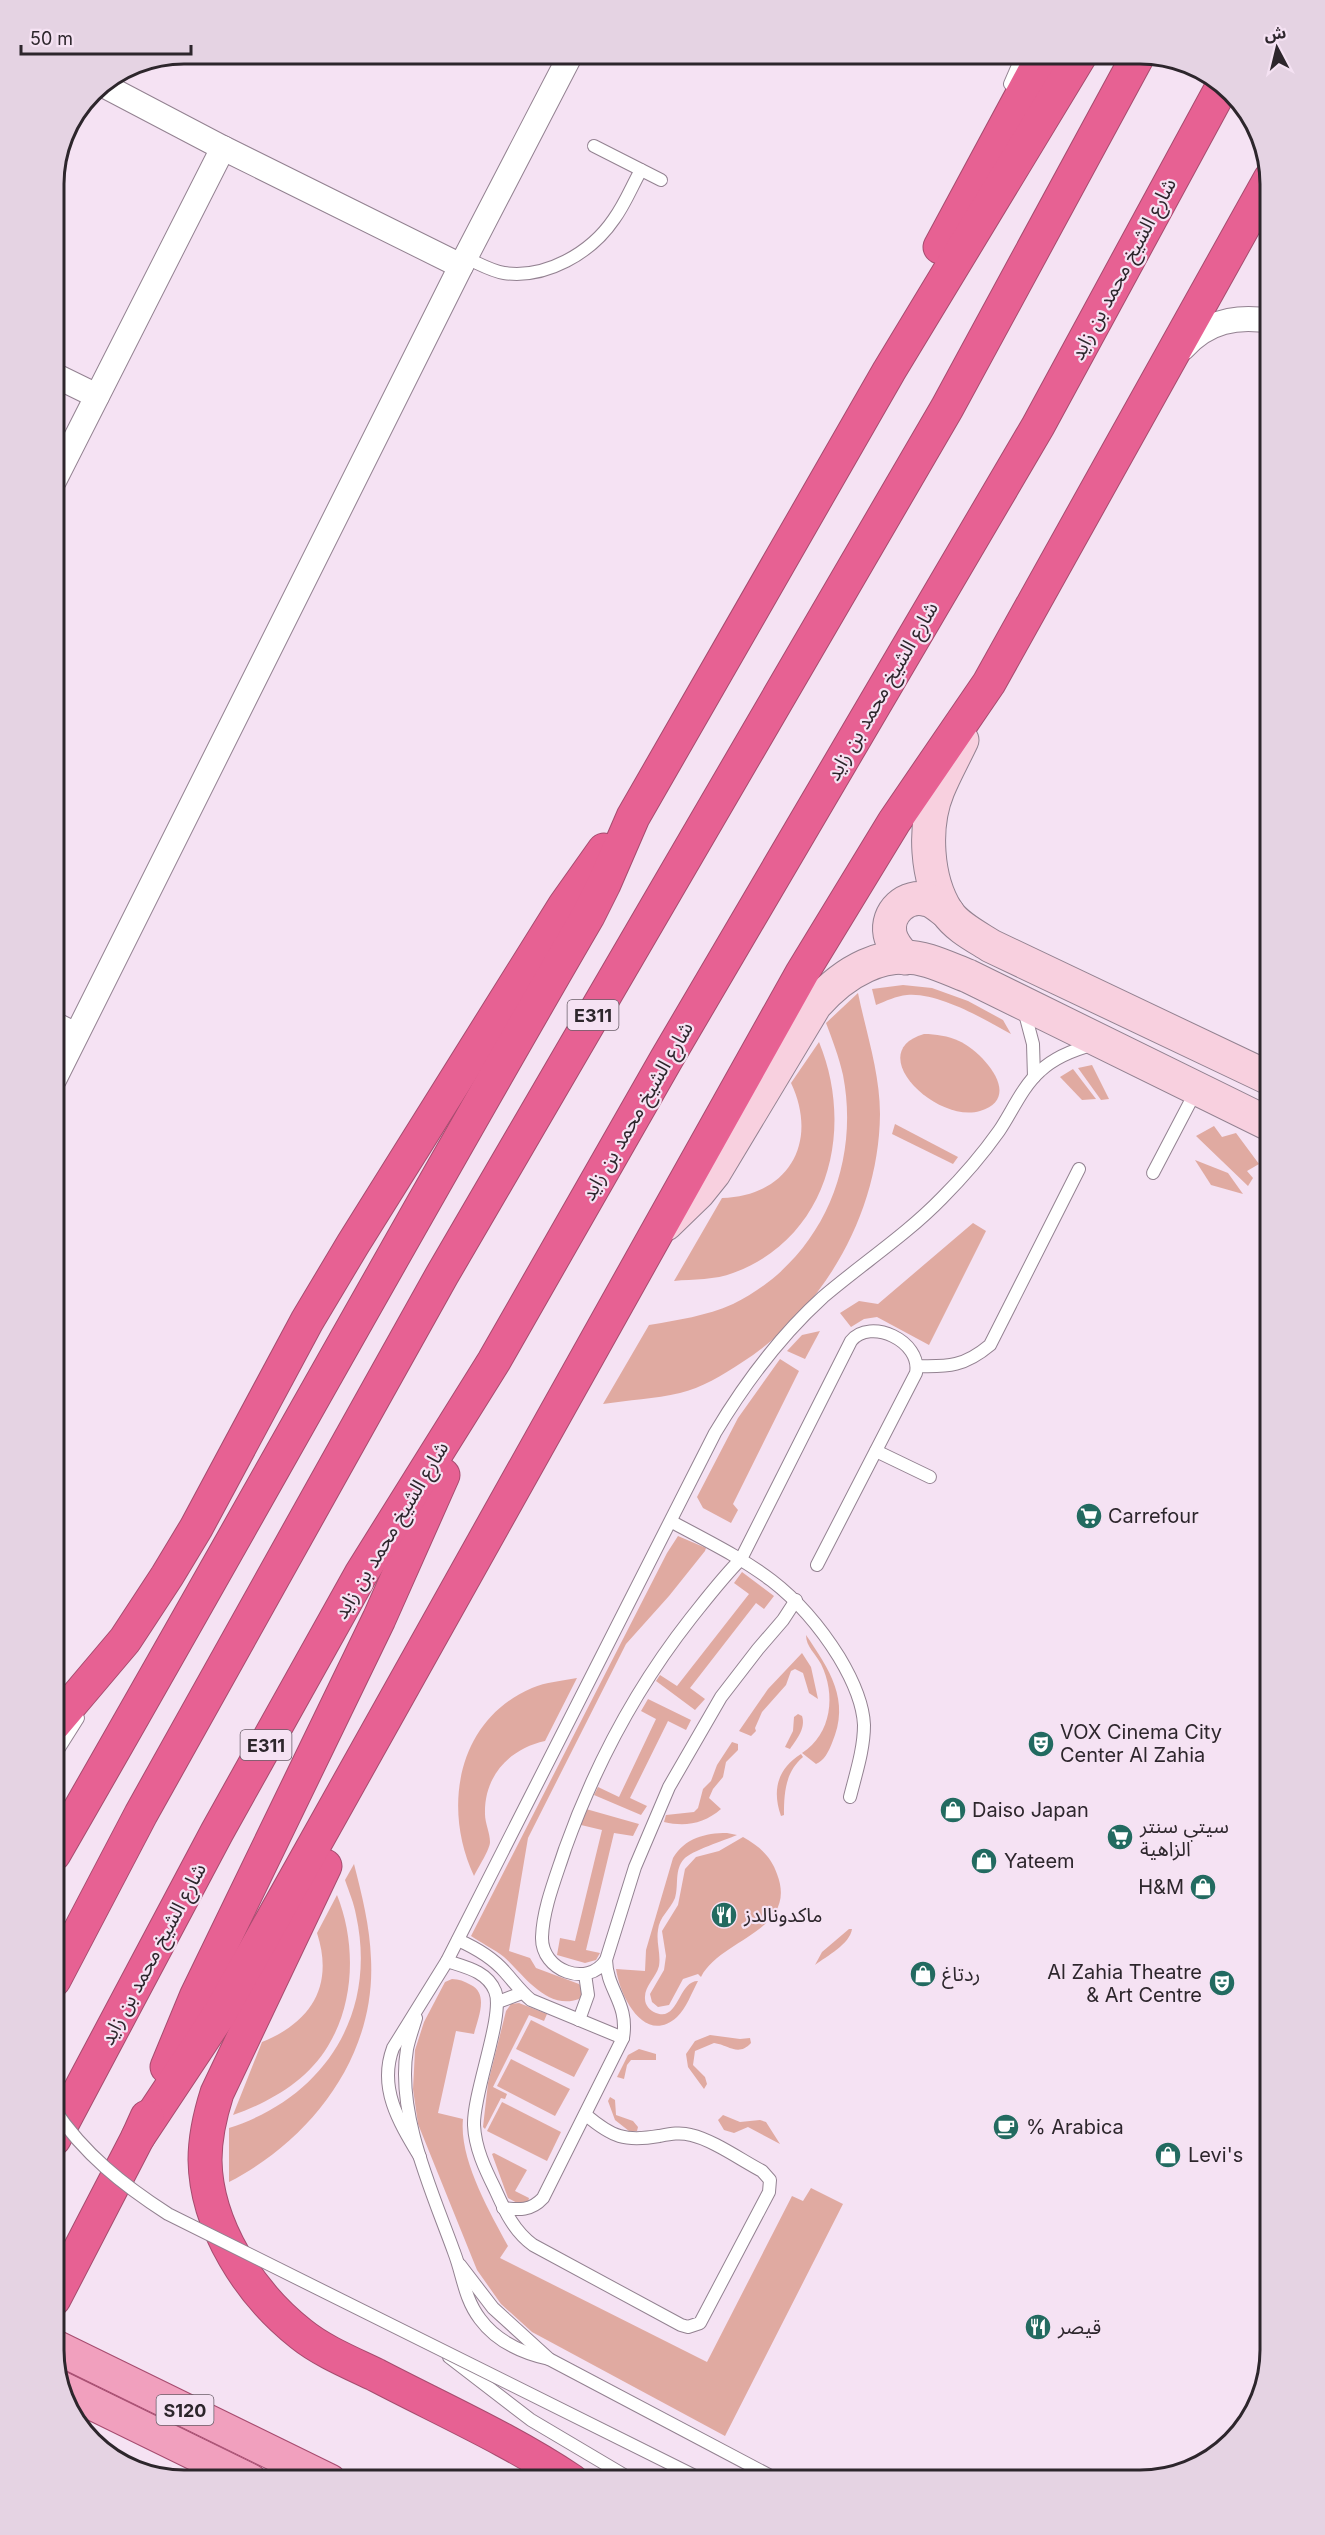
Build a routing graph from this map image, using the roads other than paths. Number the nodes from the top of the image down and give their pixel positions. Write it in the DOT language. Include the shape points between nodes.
graph roads {
  1 [pos="566,65"];
  2 [pos="1018,65"];
  3 [pos="1038,65"];
  4 [pos="1074,65"];
  5 [pos="1133,65"];
  6 [pos="112,89"];
  7 [pos="1218,93"];
  8 [pos="1002,135"];
  9 [pos="594,146"];
  10 [pos="223,148"];
  11 [pos="641,170"];
  12 [pos="660,180"];
  13 [pos="1260,197"];
  14 [pos="464,262"];
  15 [pos="1260,320"];
  16 [pos="1164,370"];
  17 [pos="890,371"];
  18 [pos="65,380"];
  19 [pos="97,396"];
  20 [pos="65,460"];
  21 [pos="989,682"];
  22 [pos="633,817"];
  23 [pos="948,913"];
  24 [pos="905,958"];
  25 [pos="1022,1004"];
  26 [pos="65,1029"];
  27 [pos="76,1035"];
  28 [pos="1102,1044"];
  29 [pos="65,1058"];
  30 [pos="1260,1074"];
  31 [pos="1034,1077"];
  32 [pos="1197,1089"];
  33 [pos="1260,1120"];
  34 [pos="1078,1169"];
  35 [pos="1153,1173"];
  36 [pos="660,1229"];
  37 [pos="494,1361"];
  38 [pos="917,1366"];
  39 [pos="876,1451"];
  40 [pos="930,1477"];
  41 [pos="672,1522"];
  42 [pos="741,1559"];
  43 [pos="817,1565"];
  44 [pos="795,1600"];
  45 [pos="125,1640"];
  46 [pos="64,1712"];
  47 [pos="64,1739"];
  48 [pos="850,1797"];
  49 [pos="340,1802"];
  50 [pos="64,1836"];
  51 [pos="458,1940"];
  52 [pos="606,1959"];
  53 [pos="64,1961"];
  54 [pos="447,1961"];
  55 [pos="585,1974"];
  56 [pos="522,1992"];
  57 [pos="498,2002"];
  58 [pos="420,2005"];
  59 [pos="579,2020"];
  60 [pos="623,2038"];
  61 [pos="586,2115"];
  62 [pos="64,2120"];
  63 [pos="64,2124"];
  64 [pos="138,2137"];
  65 [pos="420,2157"];
  66 [pos="503,2208"];
  67 [pos="458,2263"];
  68 [pos="64,2280"];
  69 [pos="64,2351"];
  70 [pos="444,2353"];
  71 [pos="549,2359"];
  72 [pos="73,2394"];
  73 [pos="229,2470"];
  74 [pos="309,2470"];
  75 [pos="553,2470"];
  76 [pos="615,2470"];
  77 [pos="683,2470"];
  78 [pos="766,2470"];
  1 -- 14 [label="street"];
  2 -- 8 [label="lane" via="1008,88"];
  3 -- 8 [label="highway"];
  4 -- 17 [label="highway"];
  5 -- 53 [label="highway, E311" via="947,408 436,1286 141,1814"];
  6 -- 10 [label="street"];
  7 -- 37 [label="highway, شارع الشيخ محمد بن زايد / E311" via="1038,426"];
  8 -- 17 [label="highway" via="941,244"];
  9 -- 11 [label="lane"];
  10 -- 14 [label="street"];
  10 -- 19 [label="street"];
  11 -- 12 [label="lane"];
  11 -- 14 [label="lane" via="614,219 580,252 560,264 541,272 521,274 501,273"];
  13 -- 16 [label="highway"];
  14 -- 27 [label="street"];
  15 -- 16 [label="street" via="1236,318 1203,329"];
  16 -- 21 [label="highway"];
  17 -- 22 [label="highway"];
  18 -- 19 [label="street"];
  19 -- 20 [label="street"];
  21 -- 23 [label="street" via="937,792 930,822 929,854 935,884"];
  21 -- 36 [label="highway" via="882,842 802,973"];
  22 -- 45 [label="highway" via="575,889 353,1244 196,1528"];
  22 -- 50 [label="highway" via="588,916"];
  23 -- 24 [label="street" via="926,899 906,902 897,908 891,916 890,937"];
  23 -- 30 [label="street" via="991,946"];
  24 -- 25 [label="street" via="927,960 968,976"];
  24 -- 36 [label="street" via="879,961 854,970 832,986 815,1005 714,1173"];
  25 -- 28 [label="street"];
  25 -- 31 [label="lane" via="1032,1034"];
  26 -- 27 [label="street"];
  27 -- 29 [label="street"];
  28 -- 31 [label="lane" via="1061,1056"];
  28 -- 32 [label="street"];
  31 -- 41 [label="lane" via="998,1132 943,1197 824,1298 753,1374 715,1432"];
  32 -- 33 [label="street"];
  32 -- 35 [label="lane"];
  34 -- 38 [label="lane" via="990,1345 967,1362"];
  36 -- 49 [label="highway"];
  37 -- 62 [label="highway, شارع الشيخ محمد بن زايد / E311" via="362,1574"];
  37 -- 64 [label="highway" via="379,1619 196,1997"];
  38 -- 39 [label="lane"];
  38 -- 42 [label="lane" via="915,1354 906,1344 873,1330 855,1336"];
  39 -- 40 [label="lane"];
  39 -- 43 [label="lane"];
  41 -- 42 [label="lane"];
  41 -- 51 [label="lane"];
  42 -- 44 [label="lane" via="770,1577"];
  42 -- 55 [label="lane" via="680,1632 642,1686 582,1801 551,1895 542,1941 545,1953 561,1970"];
  44 -- 48 [label="lane" via="843,1663 861,1706 863,1741"];
  44 -- 52 [label="lane" via="722,1697 669,1787 635,1867"];
  45 -- 46 [label="highway"];
  45 -- 47 [label="lane"];
  49 -- 64 [label="highway" via="219,2015"];
  49 -- 75 [label="highway" via="338,1825 324,1869 217,2093 206,2138 213,2207 239,2264 257,2290 302,2335"];
  51 -- 54 [label="lane"];
  51 -- 56 [label="lane" via="495,1962"];
  52 -- 55 [label="lane" via="601,1967"];
  52 -- 60 [label="lane" via="608,1976 624,2012"];
  54 -- 57 [label="lane" via="482,1974 496,1992"];
  54 -- 58 [label="lane"];
  55 -- 59 [label="lane" via="588,1995"];
  56 -- 57 [label="lane"];
  56 -- 59 [label="lane" via="531,2000"];
  57 -- 66 [label="lane" via="474,2123 481,2159"];
  58 -- 65 [label="lane" via="407,2048 405,2086"];
  58 -- 65 [label="lane" via="393,2048 386,2079 396,2113"];
  59 -- 60 [label="lane"];
  60 -- 61 [label="lane"];
  61 -- 66 [label="lane" via="538,2204 524,2210"];
  61 -- 66 [label="lane" via="608,2133 630,2139 694,2135 770,2180 769,2192 700,2323 681,2325 533,2245 515,2229"];
  63 -- 70 [label="lane, bridge" via="96,2160 130,2190 159,2208"];
  64 -- 68 [label="highway"];
  65 -- 67 [label="lane"];
  67 -- 71 [label="lane" via="493,2308"];
  67 -- 71 [label="lane" via="470,2304 487,2328 511,2347"];
  69 -- 74 [label="main road, S120"];
  70 -- 76 [label="lane, bridge" via="531,2420"];
  70 -- 77 [label="lane, bridge"];
  71 -- 78 [label="lane"];
  72 -- 73 [label="main road, S120"];
}
